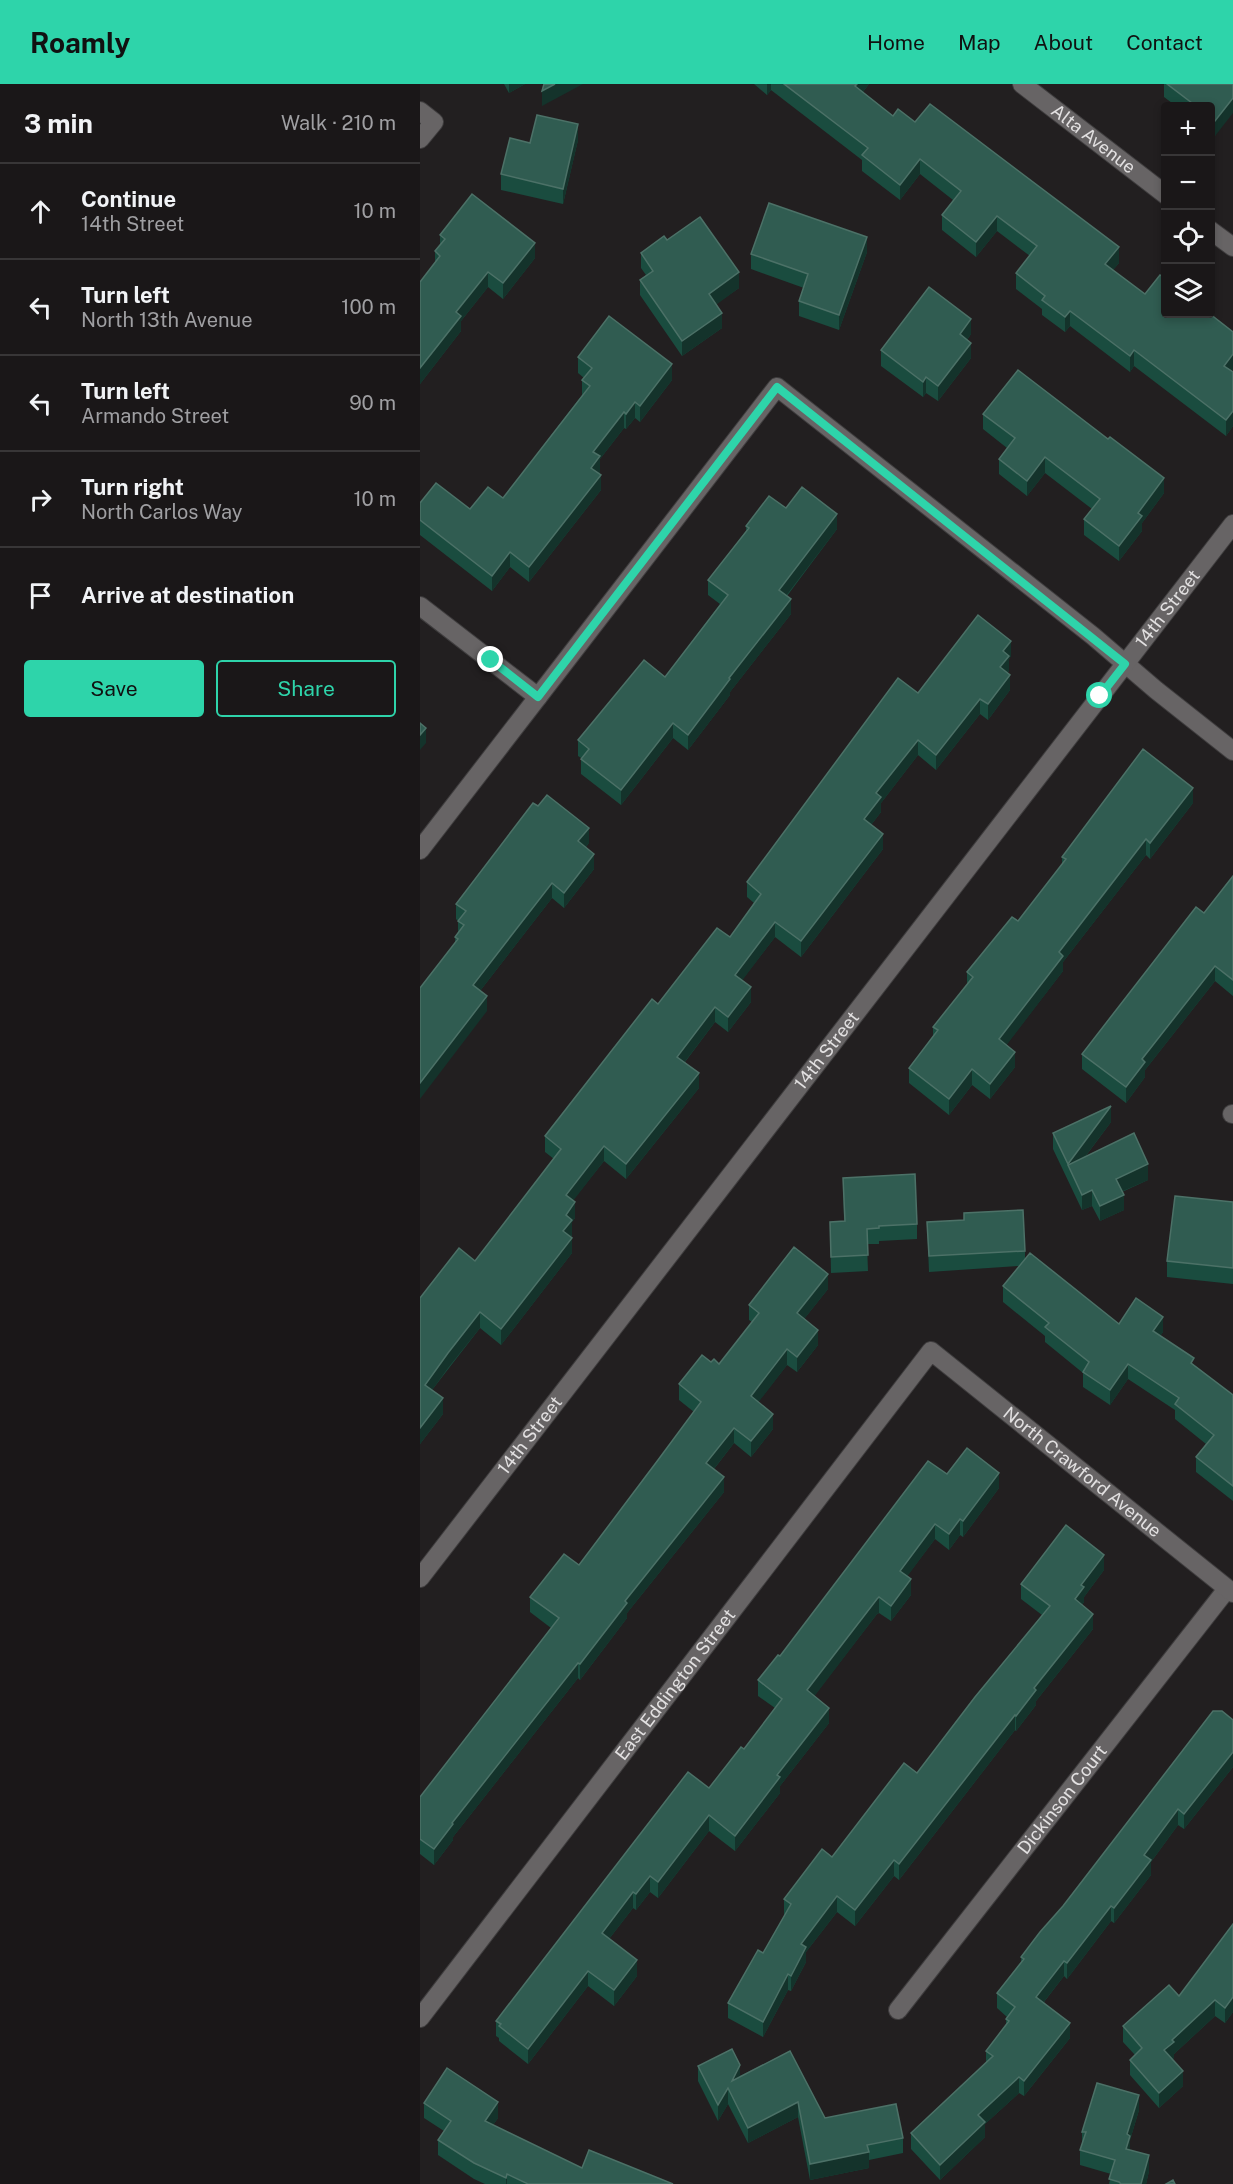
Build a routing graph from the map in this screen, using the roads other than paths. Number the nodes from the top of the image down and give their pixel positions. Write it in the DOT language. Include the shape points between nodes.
graph roads {
  1 [pos="1022,84"];
  2 [pos="427,117"];
  3 [pos="420,139"];
  4 [pos="1161,191"];
  5 [pos="1215,234"];
  6 [pos="1233,247"];
  7 [pos="1233,524"];
  8 [pos="420,606"];
  9 [pos="1125,664"];
  10 [pos="538,697"];
  11 [pos="1233,751"];
  12 [pos="420,850"];
  13 [pos="931,1351"];
  14 [pos="420,1578"];
  15 [pos="1230,1591"];
  16 [pos="898,2010"];
  17 [pos="420,2018"];
  1 -- 4 [label="street, Alta Avenue"];
  2 -- 3 [label="street"];
  5 -- 6 [label="street"];
  7 -- 9 [label="street, 14th Street"];
  8 -- 10 [label="street"];
  9 -- 10 [label="street" via="777,387"];
  9 -- 11 [label="street"];
  9 -- 14 [label="street, 14th Street"];
  10 -- 12 [label="street"];
  13 -- 15 [label="street, North Crawford Avenue"];
  13 -- 17 [label="street, East Eddington Street"];
  15 -- 16 [label="street, Dickinson Court"];
}
